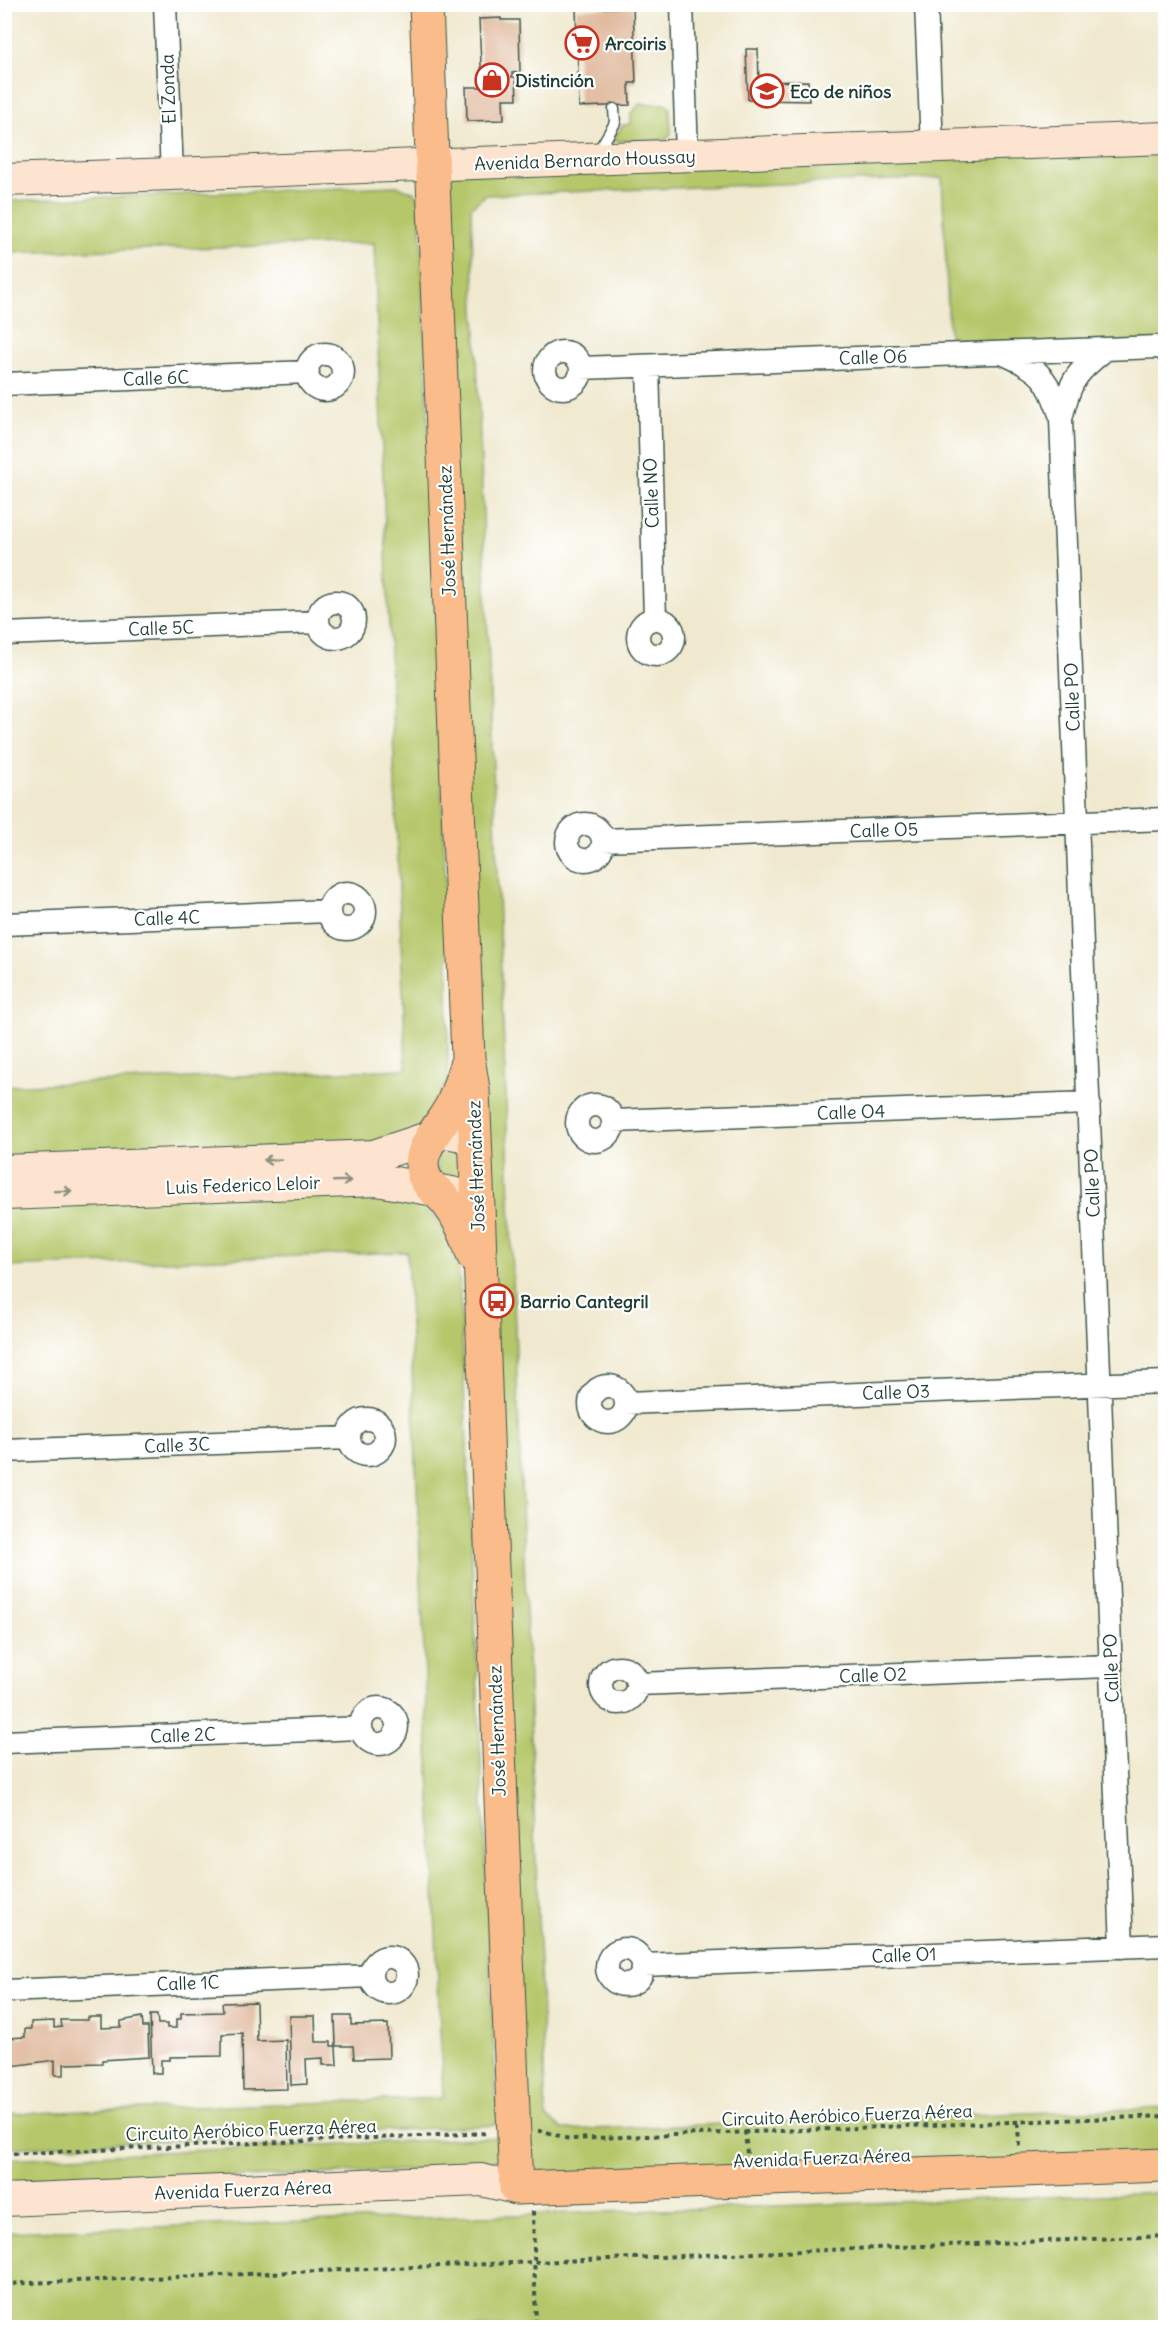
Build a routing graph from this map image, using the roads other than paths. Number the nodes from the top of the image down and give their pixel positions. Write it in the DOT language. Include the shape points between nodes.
graph roads {
  1 [pos="165,4"];
  2 [pos="426,4"];
  3 [pos="682,4"];
  4 [pos="926,4"];
  5 [pos="614,109"];
  6 [pos="1166,138"];
  7 [pos="932,147"];
  8 [pos="687,156"];
  9 [pos="594,158"];
  10 [pos="432,165"];
  11 [pos="172,174"];
  12 [pos="4,180"];
  13 [pos="1106,349"];
  14 [pos="1166,350"];
  15 [pos="1001,352"];
  16 [pos="648,366"];
  17 [pos="581,368"];
  18 [pos="308,372"];
  19 [pos="4,384"];
  20 [pos="1061,419"];
  21 [pos="655,619"];
  22 [pos="318,622"];
  23 [pos="4,634"];
  24 [pos="1166,819"];
  25 [pos="1077,823"];
  26 [pos="603,840"];
  27 [pos="329,911"];
  28 [pos="4,924"];
  29 [pos="468,1058"];
  30 [pos="1089,1103"];
  31 [pos="613,1121"];
  32 [pos="432,1137"];
  33 [pos="475,1142"];
  34 [pos="4,1171"];
  35 [pos="476,1179"];
  36 [pos="438,1192"];
  37 [pos="4,1194"];
  38 [pos="479,1274"];
  39 [pos="1166,1382"];
  40 [pos="1099,1384"];
  41 [pos="626,1402"];
  42 [pos="349,1438"];
  43 [pos="4,1451"];
  44 [pos="1110,1666"];
  45 [pos="637,1684"];
  46 [pos="361,1728"];
  47 [pos="4,1742"];
  48 [pos="1166,1945"];
  49 [pos="1122,1947"];
  50 [pos="643,1965"];
  51 [pos="371,1976"];
  52 [pos="4,1991"];
  53 [pos="1166,2147"];
  54 [pos="1166,2165"];
  55 [pos="521,2181"];
  56 [pos="4,2200"];
  1 -- 11 [label="street, El Zonda"];
  2 -- 10 [label="main road, José Hernández"];
  3 -- 8 [label="street"];
  4 -- 7 [label="street"];
  5 -- 9 [label="lane" via="615,123"];
  6 -- 7 [label="main road, Avenida Bernardo Houssay"];
  7 -- 8 [label="main road, Avenida Bernardo Houssay"];
  8 -- 9 [label="main road, Avenida Bernardo Houssay"];
  9 -- 10 [label="main road, Avenida Bernardo Houssay"];
  10 -- 11 [label="main road, Avenida Bernardo Houssay"];
  10 -- 29 [label="main road, José Hernández"];
  11 -- 12 [label="main road, Avenida Bernardo Houssay"];
  13 -- 14 [label="street, Calle O6"];
  13 -- 15 [label="street, Calle O6"];
  13 -- 20 [label="street, Calle PO" via="1084,365 1068,389"];
  15 -- 16 [label="street, Calle O6"];
  15 -- 20 [label="street, Calle PO" via="1031,366 1050,386"];
  16 -- 17 [label="street, Calle O6"];
  16 -- 21 [label="street, Calle NO"];
  18 -- 19 [label="street, Calle 6C"];
  20 -- 25 [label="street, Calle PO"];
  22 -- 23 [label="street, Calle 5C"];
  24 -- 25 [label="street, Calle O5"];
  25 -- 26 [label="street, Calle O5"];
  25 -- 30 [label="street, Calle PO"];
  27 -- 28 [label="street, Calle 4C"];
  29 -- 32 [label="main road, José Hernández" via="450,1108"];
  29 -- 33 [label="main road, José Hernández"];
  30 -- 31 [label="street, Calle O4"];
  30 -- 40 [label="street, Calle PO"];
  32 -- 33 [label="main road, Luis Federico Leloir" via="446,1132"];
  32 -- 34 [label="main road, Luis Federico Leloir, one-way" via="374,1156"];
  32 -- 36 [label="main road, José Hernández" via="422,1156 423,1171"];
  33 -- 35 [label="main road, José Hernández"];
  35 -- 36 [label="main road, Luis Federico Leloir" via="467,1189"];
  35 -- 38 [label="main road, José Hernández"];
  37 -- 36 [label="main road, Luis Federico Leloir, one-way" via="377,1180"];
  36 -- 38 [label="main road, José Hernández" via="460,1222"];
  38 -- 55 [label="main road, José Hernández"];
  39 -- 40 [label="street, Calle O3"];
  40 -- 41 [label="street, Calle O3"];
  40 -- 44 [label="street, Calle PO"];
  42 -- 43 [label="street, Calle 3C"];
  44 -- 45 [label="street, Calle O2"];
  44 -- 49 [label="street, Calle PO"];
  46 -- 47 [label="street, Calle 2C"];
  48 -- 49 [label="street, Calle O1"];
  49 -- 50 [label="street, Calle O1"];
  51 -- 52 [label="street, Calle 1C"];
  53 -- 55 [label="main road, Avenida Fuerza Aérea" via="1019,2137 746,2146"];
  54 -- 55 [label="main road, Avenida Fuerza Aérea"];
  55 -- 56 [label="main road, Avenida Fuerza Aérea"];
}
